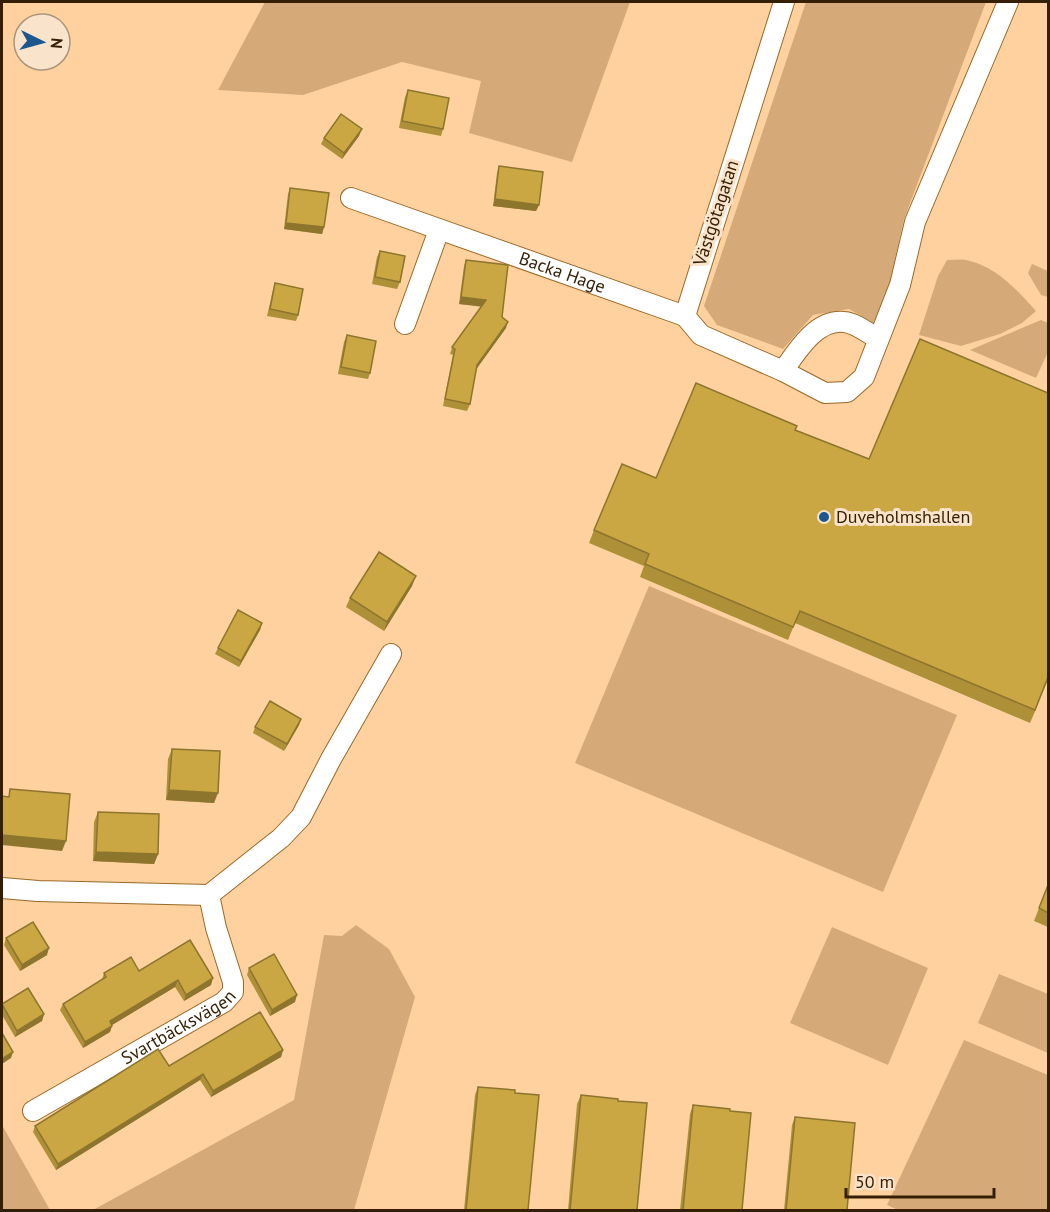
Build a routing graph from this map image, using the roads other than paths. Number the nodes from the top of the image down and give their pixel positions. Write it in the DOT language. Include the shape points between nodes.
graph roads {
  1 [pos="784,2"];
  2 [pos="1008,2"];
  3 [pos="351,198"];
  4 [pos="439,230"];
  5 [pos="685,316"];
  6 [pos="405,324"];
  7 [pos="878,339"];
  8 [pos="783,371"];
  9 [pos="391,654"];
  10 [pos="2,888"];
  11 [pos="209,895"];
  12 [pos="33,1110"];
  1 -- 5 [label="street, Västgötagatan"];
  2 -- 7 [label="street" via="915,222 900,285"];
  3 -- 4 [label="street, Backa Hage"];
  4 -- 5 [label="street, Backa Hage"];
  4 -- 6 [label="street"];
  5 -- 8 [label="street" via="701,334"];
  7 -- 8 [label="street" via="844,322 828,324 812,333"];
  7 -- 8 [label="street" via="864,376 847,392 825,393"];
  9 -- 11 [label="street" via="302,817"];
  10 -- 11 [label="street"];
  11 -- 12 [label="street, Svartbäcksvägen" via="233,992 224,1002"];
}
